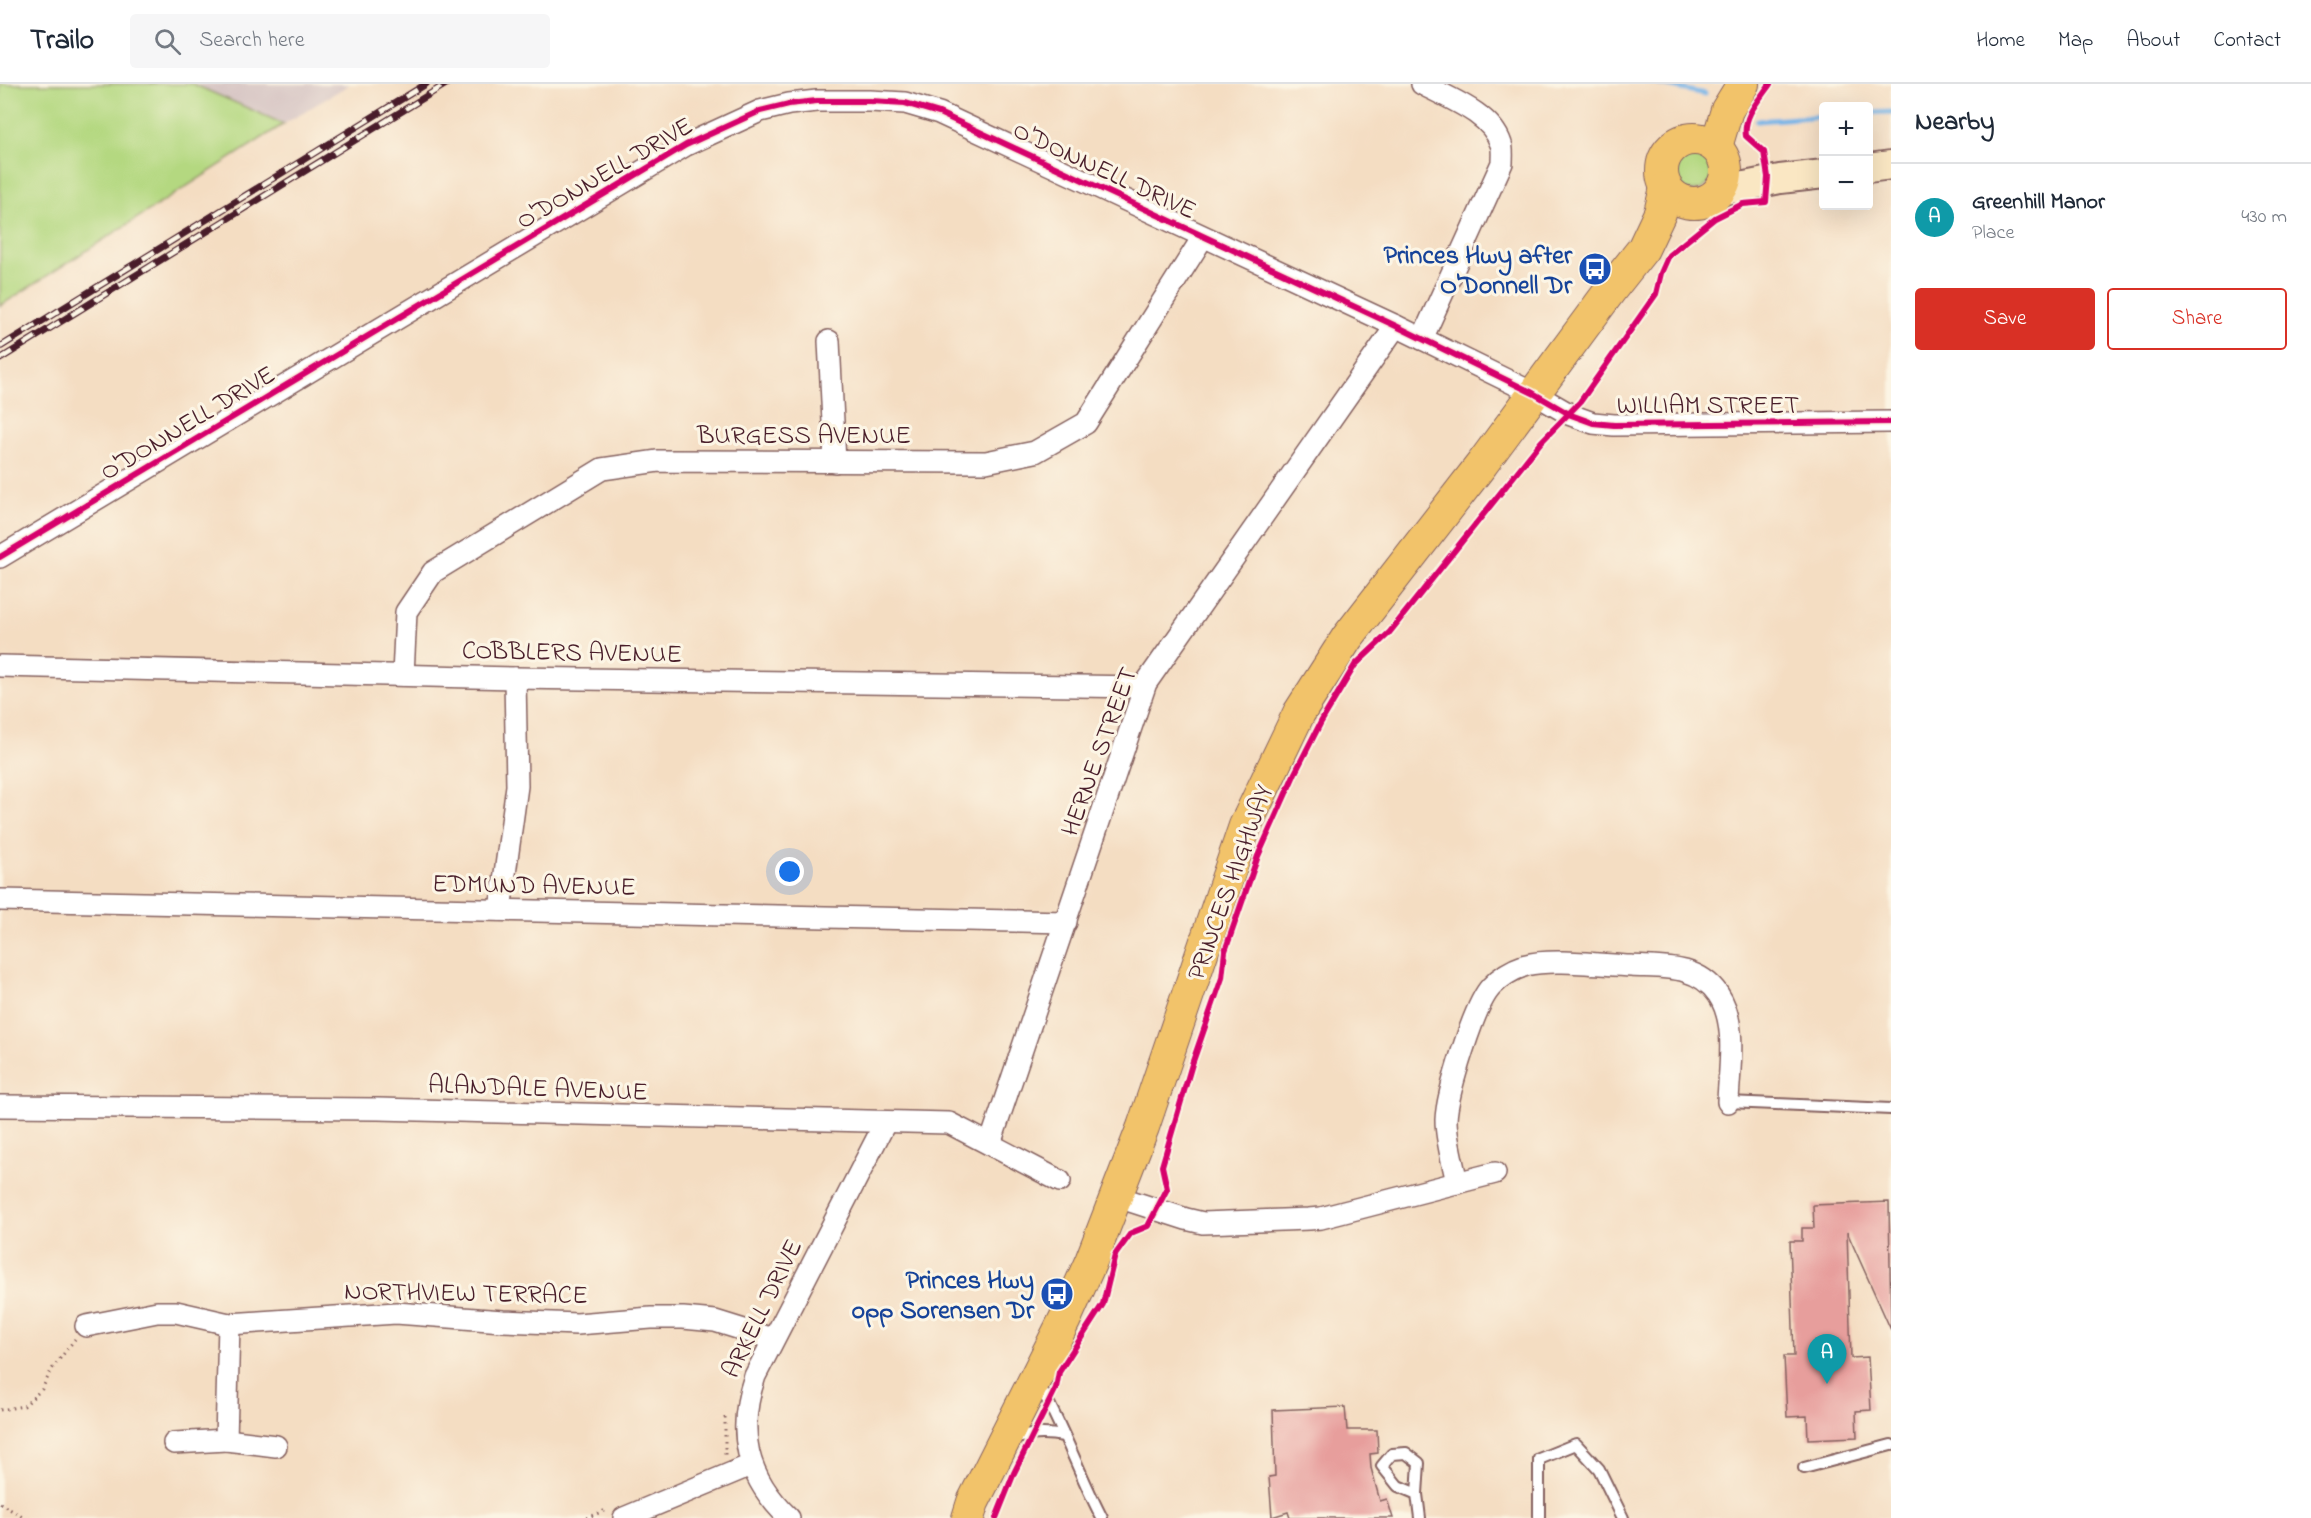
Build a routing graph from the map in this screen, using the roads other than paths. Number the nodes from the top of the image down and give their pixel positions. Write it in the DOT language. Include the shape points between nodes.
graph roads {
  1 [pos="1422,84"];
  2 [pos="1743,84"];
  3 [pos="1891,165"];
  4 [pos="1873,167"];
  5 [pos="1711,170"];
  6 [pos="1819,175"];
  7 [pos="1666,188"];
  8 [pos="1203,237"];
  9 [pos="1643,249"];
  10 [pos="1396,326"];
  11 [pos="1422,339"];
  12 [pos="829,341"];
  13 [pos="1533,393"];
  14 [pos="1891,422"];
  15 [pos="835,462"];
  16 [pos="0,557"];
  17 [pos="0,666"];
  18 [pos="403,675"];
  19 [pos="515,678"];
  20 [pos="1144,687"];
  21 [pos="0,900"];
  22 [pos="500,910"];
  23 [pos="1066,922"];
  24 [pos="1728,1102"];
  25 [pos="0,1106"];
  26 [pos="1891,1109"];
  27 [pos="885,1123"];
  28 [pos="990,1144"];
  29 [pos="1495,1173"];
  30 [pos="1060,1181"];
  31 [pos="1458,1182"];
  32 [pos="1118,1197"];
  33 [pos="229,1323"];
  34 [pos="86,1326"];
  35 [pos="773,1339"];
  36 [pos="1034,1378"];
  37 [pos="1064,1436"];
  38 [pos="226,1440"];
  39 [pos="174,1443"];
  40 [pos="1002,1444"];
  41 [pos="1891,1445"];
  42 [pos="276,1446"];
  43 [pos="751,1465"];
  44 [pos="1804,1468"];
  45 [pos="1417,1494"];
  46 [pos="624,1518"];
  47 [pos="789,1518"];
  48 [pos="968,1518"];
  49 [pos="1102,1518"];
  50 [pos="1420,1518"];
  51 [pos="1539,1518"];
  52 [pos="1623,1518"];
  1 -- 11 [label="street" via="1490,126 1501,144 1502,163"];
  2 -- 5 [label="main road, PRINCES HIGHWAY" via="1727,110"];
  3 -- 4 [label="street"];
  5 -- 6 [label="street" via="1780,179"];
  5 -- 7 [label="main road" via="1678,200"];
  5 -- 7 [label="main road, PRINCES HIGHWAY" via="1681,141 1669,151 1662,165"];
  5 -- 9 [label="main road, PRINCES HIGHWAY"];
  7 -- 9 [label="main road, PRINCES HIGHWAY" via="1660,213"];
  8 -- 10 [label="street, O'DONNELL DRIVE"];
  8 -- 15 [label="street, BURGESS AVENUE" via="1086,423 1035,452 986,462"];
  8 -- 16 [label="street, O'DONNELL DRIVE" via="939,113 905,103 817,101 760,111 686,145"];
  9 -- 13 [label="main road, PRINCES HIGHWAY"];
  10 -- 11 [label="street, O'DONNELL DRIVE"];
  10 -- 20 [label="street, HERNE STREET"];
  11 -- 13 [label="street, O'DONNELL DRIVE"];
  12 -- 15 [label="street"];
  13 -- 14 [label="street, WILLIAM STREET" via="1593,423"];
  13 -- 32 [label="main road, PRINCES HIGHWAY" via="1347,638 1299,713 1245,826"];
  15 -- 18 [label="street, BURGESS AVENUE" via="658,460 602,470 433,572 406,612"];
  17 -- 18 [label="street, COBBLERS AVENUE"];
  18 -- 19 [label="street, COBBLERS AVENUE"];
  19 -- 20 [label="street, COBBLERS AVENUE"];
  19 -- 22 [label="street" via="517,786"];
  20 -- 23 [label="street, HERNE STREET"];
  21 -- 22 [label="street, EDMUND AVENUE"];
  22 -- 23 [label="street, EDMUND AVENUE"];
  23 -- 28 [label="street, HERNE STREET"];
  24 -- 26 [label="lane"];
  24 -- 31 [label="street" via="1729,1019 1718,995 1703,980 1684,969 1528,965 1515,969 1492,986 1471,1029 1447,1105 1446,1123"];
  25 -- 27 [label="street, ALANDALE AVENUE" via="378,1109"];
  27 -- 28 [label="street, ALANDALE AVENUE" via="949,1123"];
  27 -- 35 [label="street, ARKELL DRIVE"];
  28 -- 30 [label="street, ALANDALE AVENUE"];
  29 -- 31 [label="street"];
  31 -- 32 [label="street" via="1321,1218 1219,1224 1186,1220"];
  32 -- 36 [label="main road, PRINCES HIGHWAY" via="1065,1319"];
  33 -- 34 [label="street, NORTHVIEW TERRACE" via="157,1312"];
  33 -- 35 [label="street, NORTHVIEW TERRACE" via="396,1313 577,1324 683,1318 715,1322"];
  33 -- 38 [label="street"];
  35 -- 43 [label="street, ARKELL DRIVE" via="747,1400 745,1425"];
  36 -- 37 [label="lane"];
  36 -- 40 [label="main road, PRINCES HIGHWAY"];
  37 -- 40 [label="lane" via="1032,1434"];
  37 -- 49 [label="lane"];
  38 -- 39 [label="street"];
  38 -- 42 [label="street"];
  40 -- 48 [label="main road, PRINCES HIGHWAY"];
  41 -- 44 [label="lane"];
  43 -- 46 [label="street"];
  43 -- 47 [label="street, ARKELL DRIVE" via="772,1502"];
  45 -- 50 [label="lane"];
  51 -- 52 [label="lane" via="1539,1459 1576,1444 1599,1469"];
}
